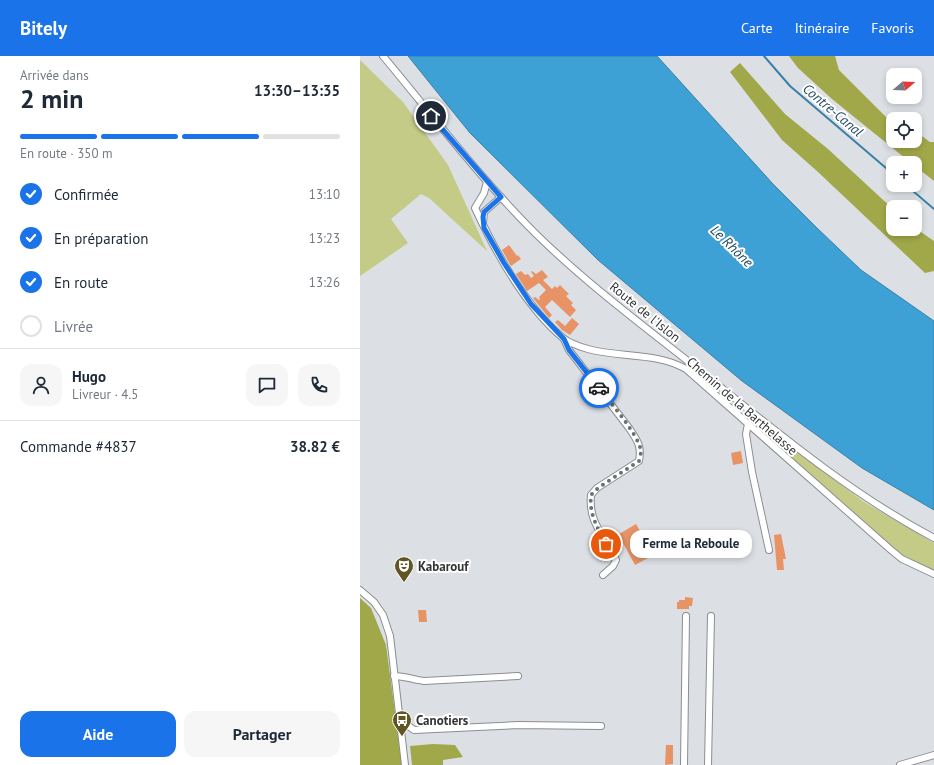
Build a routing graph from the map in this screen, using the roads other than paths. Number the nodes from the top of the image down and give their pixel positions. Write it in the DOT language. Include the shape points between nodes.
graph roads {
  1 [pos="383,56"];
  2 [pos="487,182"];
  3 [pos="501,197"];
  4 [pos="484,228"];
  5 [pos="564,339"];
  6 [pos="748,424"];
  7 [pos="934,538"];
  8 [pos="769,550"];
  9 [pos="934,574"];
  10 [pos="603,575"];
  11 [pos="360,590"];
  12 [pos="686,616"];
  13 [pos="711,616"];
  14 [pos="394,676"];
  15 [pos="518,676"];
  16 [pos="400,720"];
  17 [pos="601,726"];
  18 [pos="934,755"];
  19 [pos="405,765"];
  20 [pos="684,765"];
  21 [pos="708,765"];
  22 [pos="900,765"];
  1 -- 2 [label="street, Route de l'Islon"];
  2 -- 3 [label="street, Route de l'Islon"];
  2 -- 4 [label="street, Chemin de la Barthelasse" via="475,208"];
  3 -- 4 [label="street" via="484,212"];
  3 -- 7 [label="street, Route de l'Islon" via="536,234 592,284 784,438 864,496"];
  4 -- 5 [label="street, Chemin de la Barthelasse" via="531,304"];
  5 -- 6 [label="street, Chemin de la Barthelasse" via="588,349 659,359 686,368"];
  5 -- 10 [label="street" via="569,350 629,428 641,452 639,461 591,495 593,520 616,560"];
  6 -- 8 [label="street" via="746,434 752,472"];
  6 -- 9 [label="street, Chemin de la Barthelasse" via="902,559"];
  11 -- 14 [label="street" via="374,602 383,615 390,636"];
  12 -- 20 [label="street"];
  13 -- 21 [label="street"];
  14 -- 15 [label="street" via="424,681"];
  14 -- 16 [label="street"];
  16 -- 17 [label="street" via="414,730 518,725"];
  16 -- 19 [label="street"];
  18 -- 22 [label="street"];
}
